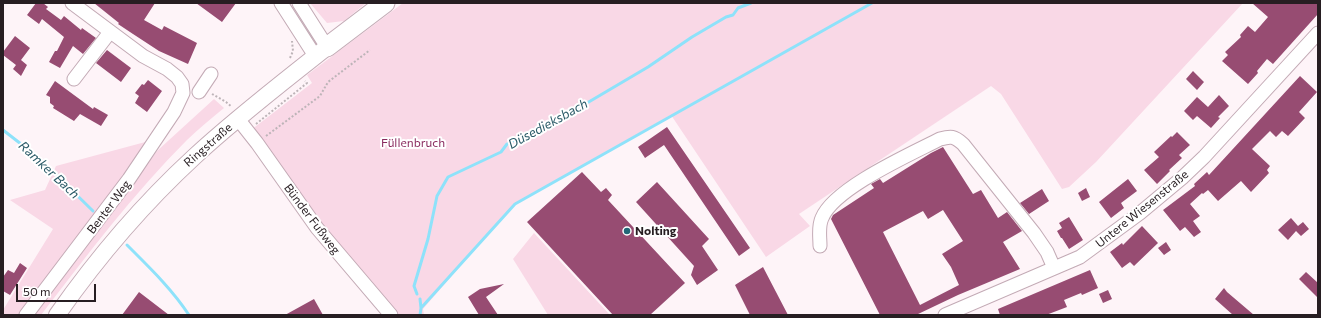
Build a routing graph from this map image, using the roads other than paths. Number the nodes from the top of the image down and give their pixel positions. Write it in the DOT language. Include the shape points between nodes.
graph roads {
  1 [pos="72,3"];
  2 [pos="280,3"];
  3 [pos="299,3"];
  4 [pos="385,3"];
  5 [pos="110,32"];
  6 [pos="1318,33"];
  7 [pos="321,52"];
  8 [pos="210,74"];
  9 [pos="74,79"];
  10 [pos="199,92"];
  11 [pos="238,119"];
  12 [pos="820,246"];
  13 [pos="1054,268"];
  14 [pos="26,315"];
  15 [pos="57,315"];
  16 [pos="391,315"];
  17 [pos="945,315"];
  1 -- 5 [label="street"];
  2 -- 7 [label="street" via="300,33"];
  3 -- 7 [label="street"];
  4 -- 7 [label="highway, Ringstraße"];
  5 -- 9 [label="street"];
  5 -- 14 [label="street, Benter Weg" via="177,77 182,84 183,93 174,112 129,179"];
  6 -- 13 [label="street, Untere Wiesenstraße" via="1182,178 1094,248"];
  7 -- 11 [label="main road, Ringstraße"];
  8 -- 10 [label="street"];
  11 -- 15 [label="main road, Ringstraße" via="194,156 155,195 111,244"];
  11 -- 16 [label="street, Bünder Fußweg" via="317,228"];
  12 -- 13 [label="street" via="822,217 833,202 881,169 950,136 963,144 1034,233"];
  13 -- 17 [label="street, Untere Wiesenstraße"];
}
